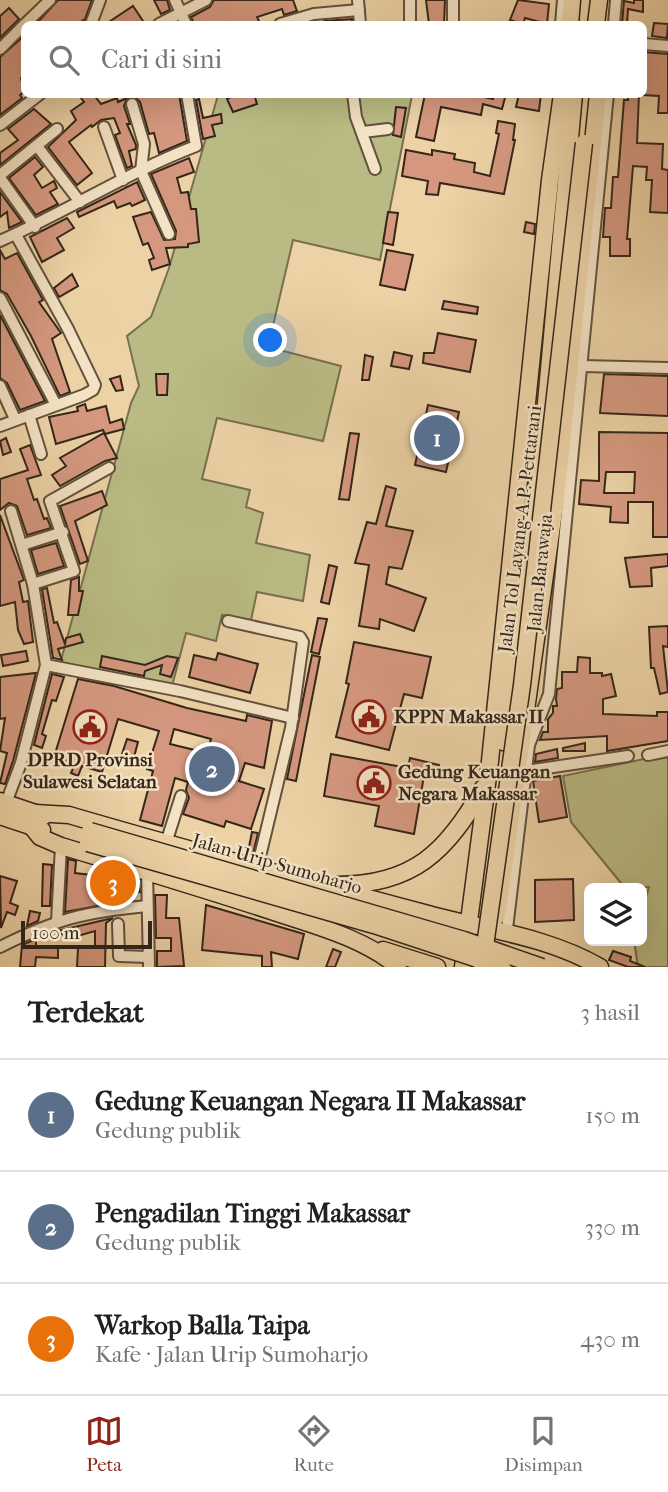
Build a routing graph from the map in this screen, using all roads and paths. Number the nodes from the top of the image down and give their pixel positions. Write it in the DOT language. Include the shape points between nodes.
graph roads {
  1 [pos="50,0"];
  2 [pos="100,0"];
  3 [pos="175,0"];
  4 [pos="205,0"];
  5 [pos="410,0"];
  6 [pos="453,0"];
  7 [pos="563,0"];
  8 [pos="572,0"];
  9 [pos="583,0"];
  10 [pos="601,0"];
  11 [pos="616,0"];
  12 [pos="359,5"];
  13 [pos="180,12"];
  14 [pos="29,21"];
  15 [pos="92,21"];
  16 [pos="164,21"];
  17 [pos="184,21"];
  18 [pos="290,21"];
  19 [pos="410,21"];
  20 [pos="453,21"];
  21 [pos="561,21"];
  22 [pos="570,21"];
  23 [pos="581,21"];
  24 [pos="599,21"];
  25 [pos="614,21"];
  26 [pos="21,29"];
  27 [pos="647,44"];
  28 [pos="668,46"];
  29 [pos="0,49"];
  30 [pos="35,98"];
  31 [pos="188,98"];
  32 [pos="353,98"];
  33 [pos="556,98"];
  34 [pos="561,98"];
  35 [pos="574,98"];
  36 [pos="589,98"];
  37 [pos="598,98"];
  38 [pos="608,98"];
  39 [pos="132,104"];
  40 [pos="0,125"];
  41 [pos="104,127"];
  42 [pos="57,129"];
  43 [pos="388,129"];
  44 [pos="363,132"];
  45 [pos="37,146"];
  46 [pos="375,169"];
  47 [pos="141,171"];
  48 [pos="0,177"];
  49 [pos="123,180"];
  50 [pos="550,180"];
  51 [pos="80,201"];
  52 [pos="35,227"];
  53 [pos="169,234"];
  54 [pos="16,235"];
  55 [pos="1,239"];
  56 [pos="0,298"];
  57 [pos="582,366"];
  58 [pos="668,368"];
  59 [pos="0,386"];
  60 [pos="56,405"];
  61 [pos="29,415"];
  62 [pos="15,419"];
  63 [pos="0,426"];
  64 [pos="41,454"];
  65 [pos="109,468"];
  66 [pos="11,511"];
  67 [pos="62,532"];
  68 [pos="22,545"];
  69 [pos="33,583"];
  70 [pos="228,621"];
  71 [pos="46,665"];
  72 [pos="293,718"];
  73 [pos="668,751"];
  74 [pos="648,755"];
  75 [pos="628,756"];
  76 [pos="526,771"];
  77 [pos="487,781"];
  78 [pos="181,796"];
  79 [pos="2,807"];
  80 [pos="33,820"];
  81 [pos="89,837"];
  82 [pos="166,843"];
  83 [pos="61,846"];
  84 [pos="257,869"];
  85 [pos="147,871"];
  86 [pos="317,885"];
  87 [pos="147,905"];
  88 [pos="422,913"];
  89 [pos="57,921"];
  90 [pos="118,923"];
  91 [pos="469,925"];
  92 [pos="503,931"];
  93 [pos="0,947"];
  94 [pos="563,947"];
  95 [pos="149,962"];
  96 [pos="403,963"];
  97 [pos="437,967"];
  98 [pos="463,967"];
  99 [pos="472,967"];
  100 [pos="482,967"];
  101 [pos="489,967"];
  102 [pos="500,967"];
  103 [pos="530,967"];
  104 [pos="542,967"];
  105 [pos="600,967"];
  1 -- 14 [label="street"];
  2 -- 15 [label="street"];
  3 -- 13 [label="street"];
  4 -- 13 [label="street"];
  5 -- 19 [label="street"];
  6 -- 20 [label="street"];
  7 -- 21 [label="street"];
  8 -- 22 [label="highway"];
  9 -- 23 [label="highway"];
  10 -- 24 [label="highway"];
  11 -- 25 [label="street"];
  12 -- 18 [label="street"];
  13 -- 16 [label="street"];
  13 -- 17 [label="street"];
  26 -- 29 [label="street"];
  27 -- 28 [label="street"];
  30 -- 40 [label="street"];
  31 -- 47 [label="street" via="197,145"];
  32 -- 44 [label="street"];
  33 -- 50 [label="street"];
  34 -- 50 [label="highway"];
  35 -- 99 [label="highway, Jalan Tol Layang A.P. Pettarani, bridge" via="543,436"];
  36 -- 100 [label="highway, Jalan Tol Layang A.P. Pettarani, bridge" via="523,685"];
  37 -- 92 [label="highway" via="559,477 514,806"];
  38 -- 57 [label="street, Jalan Barawaja"];
  39 -- 47 [label="street" via="144,144"];
  41 -- 49 [label="street"];
  42 -- 45 [label="street"];
  43 -- 44 [label="street"];
  44 -- 46 [label="street"];
  45 -- 48 [label="street"];
  45 -- 51 [label="street"];
  47 -- 49 [label="street"];
  47 -- 53 [label="street"];
  48 -- 52 [label="street"];
  49 -- 51 [label="street"];
  50 -- 77 [label="highway" via="484,760"];
  51 -- 52 [label="street"];
  52 -- 54 [label="street"];
  54 -- 55 [label="street"];
  54 -- 60 [label="street" via="94,382 93,390"];
  56 -- 60 [label="street"];
  57 -- 58 [label="street"];
  57 -- 76 [label="street, Jalan Barawaja" via="549,694 531,738"];
  59 -- 62 [label="street"];
  60 -- 61 [label="street"];
  61 -- 62 [label="street"];
  61 -- 64 [label="street"];
  62 -- 63 [label="street"];
  65 -- 67 [label="street" via="50,500"];
  66 -- 68 [label="street"];
  67 -- 68 [label="street"];
  67 -- 69 [label="street" via="75,571"];
  68 -- 69 [label="street"];
  69 -- 71 [label="street"];
  70 -- 72 [label="street" via="303,639"];
  71 -- 72 [label="street"];
  71 -- 79 [label="street" via="21,763"];
  72 -- 84 [label="street"];
  73 -- 74 [label="street"];
  75 -- 76 [label="street"];
  76 -- 92 [label="street, Jalan Barawaja"];
  77 -- 86 [label="highway" via="468,814 436,851 408,873 379,883"];
  77 -- 91 [label="highway"];
  78 -- 82 [label="street"];
  79 -- 80 [label="highway, Jalan Urip Sumoharjo"];
  80 -- 81 [label="highway, Jalan Urip Sumoharjo"];
  80 -- 82 [label="highway" via="69,815"];
  80 -- 83 [label="highway" via="40,837"];
  81 -- 102 [label="highway, Jalan Urip Sumoharjo, bridge"];
  81 -- 104 [label="highway, Jalan Urip Sumoharjo, bridge" via="464,940"];
  82 -- 84 [label="highway"];
  83 -- 85 [label="highway"];
  83 -- 89 [label="street"];
  84 -- 86 [label="highway"];
  85 -- 87 [label="street"];
  85 -- 96 [label="highway" via="344,937"];
  86 -- 88 [label="highway"];
  87 -- 89 [label="street"];
  87 -- 95 [label="street"];
  88 -- 91 [label="highway"];
  88 -- 96 [label="highway" via="435,923 437,938 428,949"];
  89 -- 93 [label="street"];
  90 -- 95 [label="street" via="119,956"];
  91 -- 92 [label="highway"];
  91 -- 98 [label="highway"];
  92 -- 94 [label="highway"];
  92 -- 101 [label="highway"];
  92 -- 102 [label="highway, Jalan Barawaja"];
  94 -- 103 [label="highway" via="541,952"];
  94 -- 105 [label="highway"];
  96 -- 97 [label="highway"];
}
